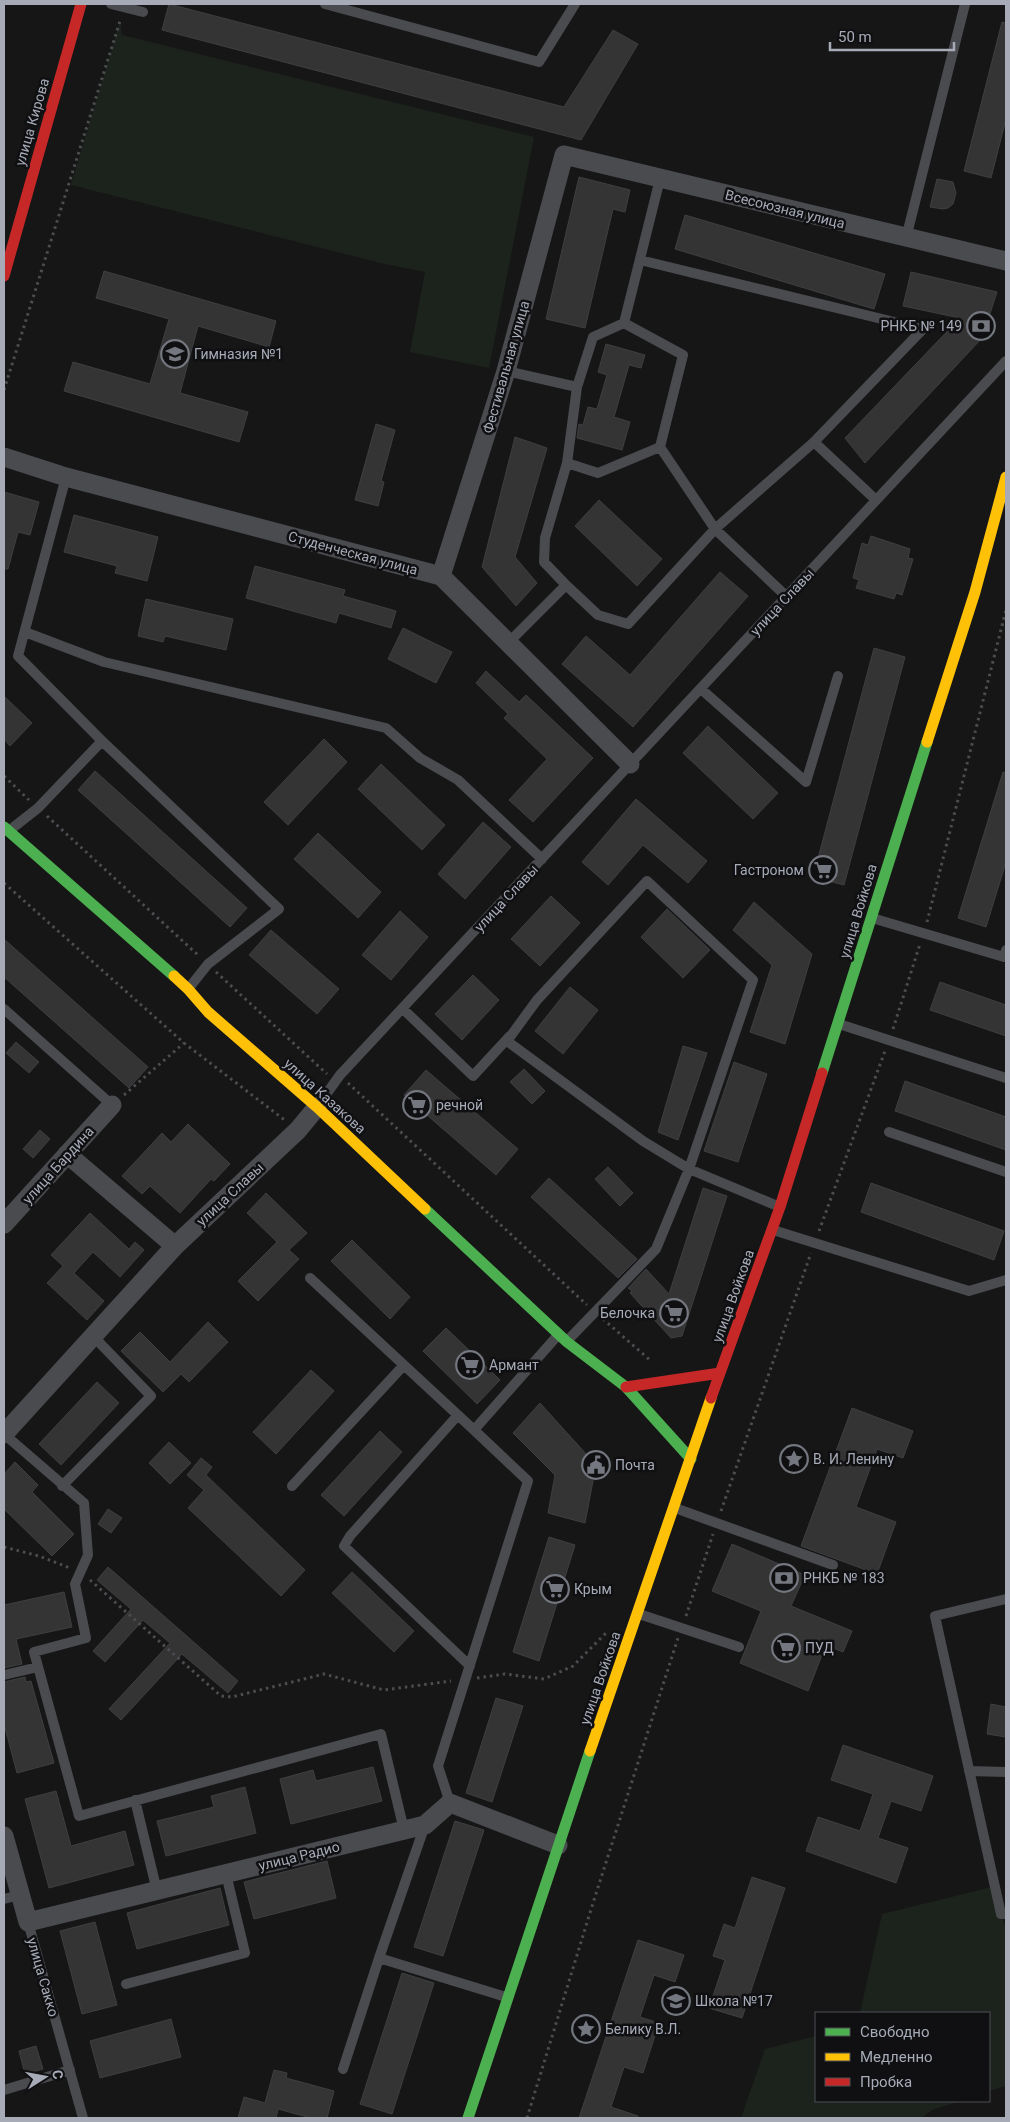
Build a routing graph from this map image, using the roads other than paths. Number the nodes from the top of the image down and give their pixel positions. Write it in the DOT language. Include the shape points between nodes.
graph roads {
  1 [pos="81,4"];
  2 [pos="111,4"];
  3 [pos="325,4"];
  4 [pos="575,4"];
  5 [pos="965,4"];
  6 [pos="143,12"];
  7 [pos="564,155"];
  8 [pos="660,179"];
  9 [pos="906,238"];
  10 [pos="640,260"];
  11 [pos="1006,261"];
  12 [pos="4,276"];
  13 [pos="624,323"];
  14 [pos="1006,361"];
  15 [pos="506,371"];
  16 [pos="577,387"];
  17 [pos="814,442"];
  18 [pos="660,448"];
  19 [pos="4,458"];
  20 [pos="567,463"];
  21 [pos="66,477"];
  22 [pos="1006,477"];
  23 [pos="876,500"];
  24 [pos="714,529"];
  25 [pos="441,576"];
  26 [pos="566,585"];
  27 [pos="786,596"];
  28 [pos="25,632"];
  29 [pos="508,643"];
  30 [pos="838,676"];
  31 [pos="701,688"];
  32 [pos="102,741"];
  33 [pos="632,765"];
  34 [pos="6,829"];
  35 [pos="542,859"];
  36 [pos="871,918"];
  37 [pos="1006,955"];
  38 [pos="188,990"];
  39 [pos="403,1008"];
  40 [pos="4,1009"];
  41 [pos="839,1024"];
  42 [pos="512,1034"];
  43 [pos="1006,1078"];
  44 [pos="112,1105"];
  45 [pos="317,1107"];
  46 [pos="889,1132"];
  47 [pos="68,1154"];
  48 [pos="689,1169"];
  49 [pos="1006,1172"];
  50 [pos="780,1207"];
  51 [pos="4,1224"];
  52 [pos="772,1230"];
  53 [pos="174,1246"];
  54 [pos="310,1278"];
  55 [pos="1006,1280"];
  56 [pos="93,1336"];
  57 [pos="562,1338"];
  58 [pos="404,1365"];
  59 [pos="720,1373"];
  60 [pos="626,1387"];
  61 [pos="458,1415"];
  62 [pos="474,1430"];
  63 [pos="4,1434"];
  64 [pos="691,1458"];
  65 [pos="62,1486"];
  66 [pos="292,1486"];
  67 [pos="674,1508"];
  68 [pos="833,1565"];
  69 [pos="1006,1599"];
  70 [pos="638,1613"];
  71 [pos="739,1647"];
  72 [pos="470,1666"];
  73 [pos="38,1667"];
  74 [pos="4,1676"];
  75 [pos="969,1771"];
  76 [pos="1006,1772"];
  77 [pos="136,1800"];
  78 [pos="450,1803"];
  79 [pos="425,1825"];
  80 [pos="404,1830"];
  81 [pos="4,1836"];
  82 [pos="558,1845"];
  83 [pos="226,1874"];
  84 [pos="157,1891"];
  85 [pos="11,1897"];
  86 [pos="1006,1914"];
  87 [pos="28,1922"];
  88 [pos="379,1958"];
  89 [pos="126,1984"];
  90 [pos="510,1998"];
  91 [pos="70,2070"];
  92 [pos="343,2070"];
  93 [pos="4,2090"];
  94 [pos="83,2118"];
  95 [pos="468,2118"];
  1 -- 12 [label="main road, улица Кирова"];
  2 -- 6 [label="lane"];
  3 -- 4 [label="lane" via="539,62"];
  5 -- 9 [label="lane"];
  7 -- 8 [label="street, Всесоюзная улица"];
  7 -- 15 [label="street, Фестивальная улица"];
  8 -- 9 [label="street, Всесоюзная улица"];
  8 -- 10 [label="lane"];
  9 -- 11 [label="street, Всесоюзная улица"];
  10 -- 13 [label="lane"];
  10 -- 17 [label="lane" via="923,329"];
  13 -- 16 [label="lane" via="593,337"];
  13 -- 18 [label="lane" via="683,356"];
  14 -- 23 [label="lane, улица Славы"];
  15 -- 16 [label="lane"];
  15 -- 25 [label="street, Фестивальная улица"];
  16 -- 20 [label="lane"];
  17 -- 23 [label="lane"];
  17 -- 24 [label="lane"];
  18 -- 20 [label="lane" via="598,473"];
  18 -- 24 [label="lane"];
  19 -- 21 [label="street, Студенческая улица"];
  20 -- 26 [label="lane" via="545,538 544,562"];
  21 -- 25 [label="street, Студенческая улица"];
  21 -- 28 [label="lane"];
  22 -- 36 [label="main road, улица Войкова" via="975,592"];
  23 -- 27 [label="lane, улица Славы"];
  24 -- 26 [label="lane" via="628,624 598,615"];
  24 -- 27 [label="lane"];
  25 -- 29 [label="street"];
  26 -- 29 [label="lane"];
  27 -- 31 [label="lane, улица Славы"];
  28 -- 32 [label="lane" via="18,656"];
  28 -- 35 [label="lane" via="104,662 386,728 420,758 458,780"];
  29 -- 33 [label="street"];
  30 -- 31 [label="lane" via="806,782"];
  31 -- 33 [label="lane, улица Славы"];
  32 -- 34 [label="lane" via="38,808"];
  32 -- 38 [label="lane" via="279,909 208,964"];
  33 -- 35 [label="lane, улица Славы"];
  34 -- 38 [label="main road, улица Казакова"];
  35 -- 39 [label="lane, улица Славы"];
  36 -- 37 [label="lane"];
  36 -- 41 [label="main road, улица Войкова"];
  38 -- 45 [label="main road, улица Казакова" via="208,1012"];
  39 -- 42 [label="lane" via="473,1076"];
  39 -- 45 [label="lane, улица Славы" via="340,1076"];
  40 -- 44 [label="lane"];
  41 -- 43 [label="lane"];
  41 -- 50 [label="main road, улица Войкова"];
  42 -- 48 [label="lane" via="507,1041 643,1141"];
  42 -- 48 [label="lane" via="537,1000 647,881 752,980"];
  44 -- 47 [label="street, улица Бардина"];
  45 -- 53 [label="street, улица Славы" via="298,1130"];
  45 -- 57 [label="main road, улица Казакова"];
  46 -- 49 [label="lane"];
  47 -- 51 [label="street, улица Бардина"];
  47 -- 53 [label="street"];
  48 -- 50 [label="lane"];
  48 -- 57 [label="lane" via="656,1249"];
  50 -- 52 [label="main road, улица Войкова"];
  52 -- 55 [label="lane" via="969,1291"];
  52 -- 59 [label="main road, улица Войкова"];
  53 -- 56 [label="street, улица Славы"];
  54 -- 58 [label="lane"];
  56 -- 63 [label="street, улица Славы"];
  56 -- 65 [label="lane" via="151,1396"];
  57 -- 60 [label="main road, улица Казакова"];
  57 -- 62 [label="lane"];
  58 -- 61 [label="lane"];
  58 -- 66 [label="lane"];
  59 -- 60 [label="main road"];
  59 -- 64 [label="main road, улица Войкова"];
  60 -- 64 [label="main road, улица Казакова"];
  61 -- 62 [label="lane"];
  61 -- 72 [label="lane" via="344,1546"];
  62 -- 72 [label="lane" via="528,1481"];
  63 -- 65 [label="lane"];
  64 -- 67 [label="main road, улица Войкова"];
  65 -- 73 [label="lane" via="84,1503 88,1555 75,1584 86,1638 34,1652"];
  67 -- 68 [label="lane"];
  67 -- 70 [label="main road, улица Войкова"];
  69 -- 75 [label="lane" via="935,1616"];
  70 -- 71 [label="lane"];
  70 -- 82 [label="main road, улица Войкова"];
  72 -- 78 [label="lane" via="438,1766"];
  73 -- 74 [label="lane"];
  73 -- 77 [label="lane" via="79,1816"];
  75 -- 76 [label="lane"];
  75 -- 86 [label="lane" via="1001,1914"];
  77 -- 80 [label="lane" via="381,1734"];
  77 -- 84 [label="lane"];
  78 -- 79 [label="street, улица Радио"];
  78 -- 82 [label="street"];
  79 -- 80 [label="street, улица Радио"];
  79 -- 88 [label="lane"];
  80 -- 83 [label="street, улица Радио"];
  81 -- 85 [label="street, улица Сакко"];
  82 -- 90 [label="main road, улица Войкова"];
  83 -- 84 [label="street, улица Радио"];
  83 -- 89 [label="lane" via="245,1953"];
  84 -- 87 [label="street, улица Радио"];
  85 -- 87 [label="street, улица Сакко"];
  87 -- 91 [label="lane, улица Сакко"];
  88 -- 90 [label="lane"];
  88 -- 92 [label="lane"];
  90 -- 95 [label="main road, улица Войкова"];
  91 -- 93 [label="lane"];
  91 -- 94 [label="lane, улица Сакко"];
}
